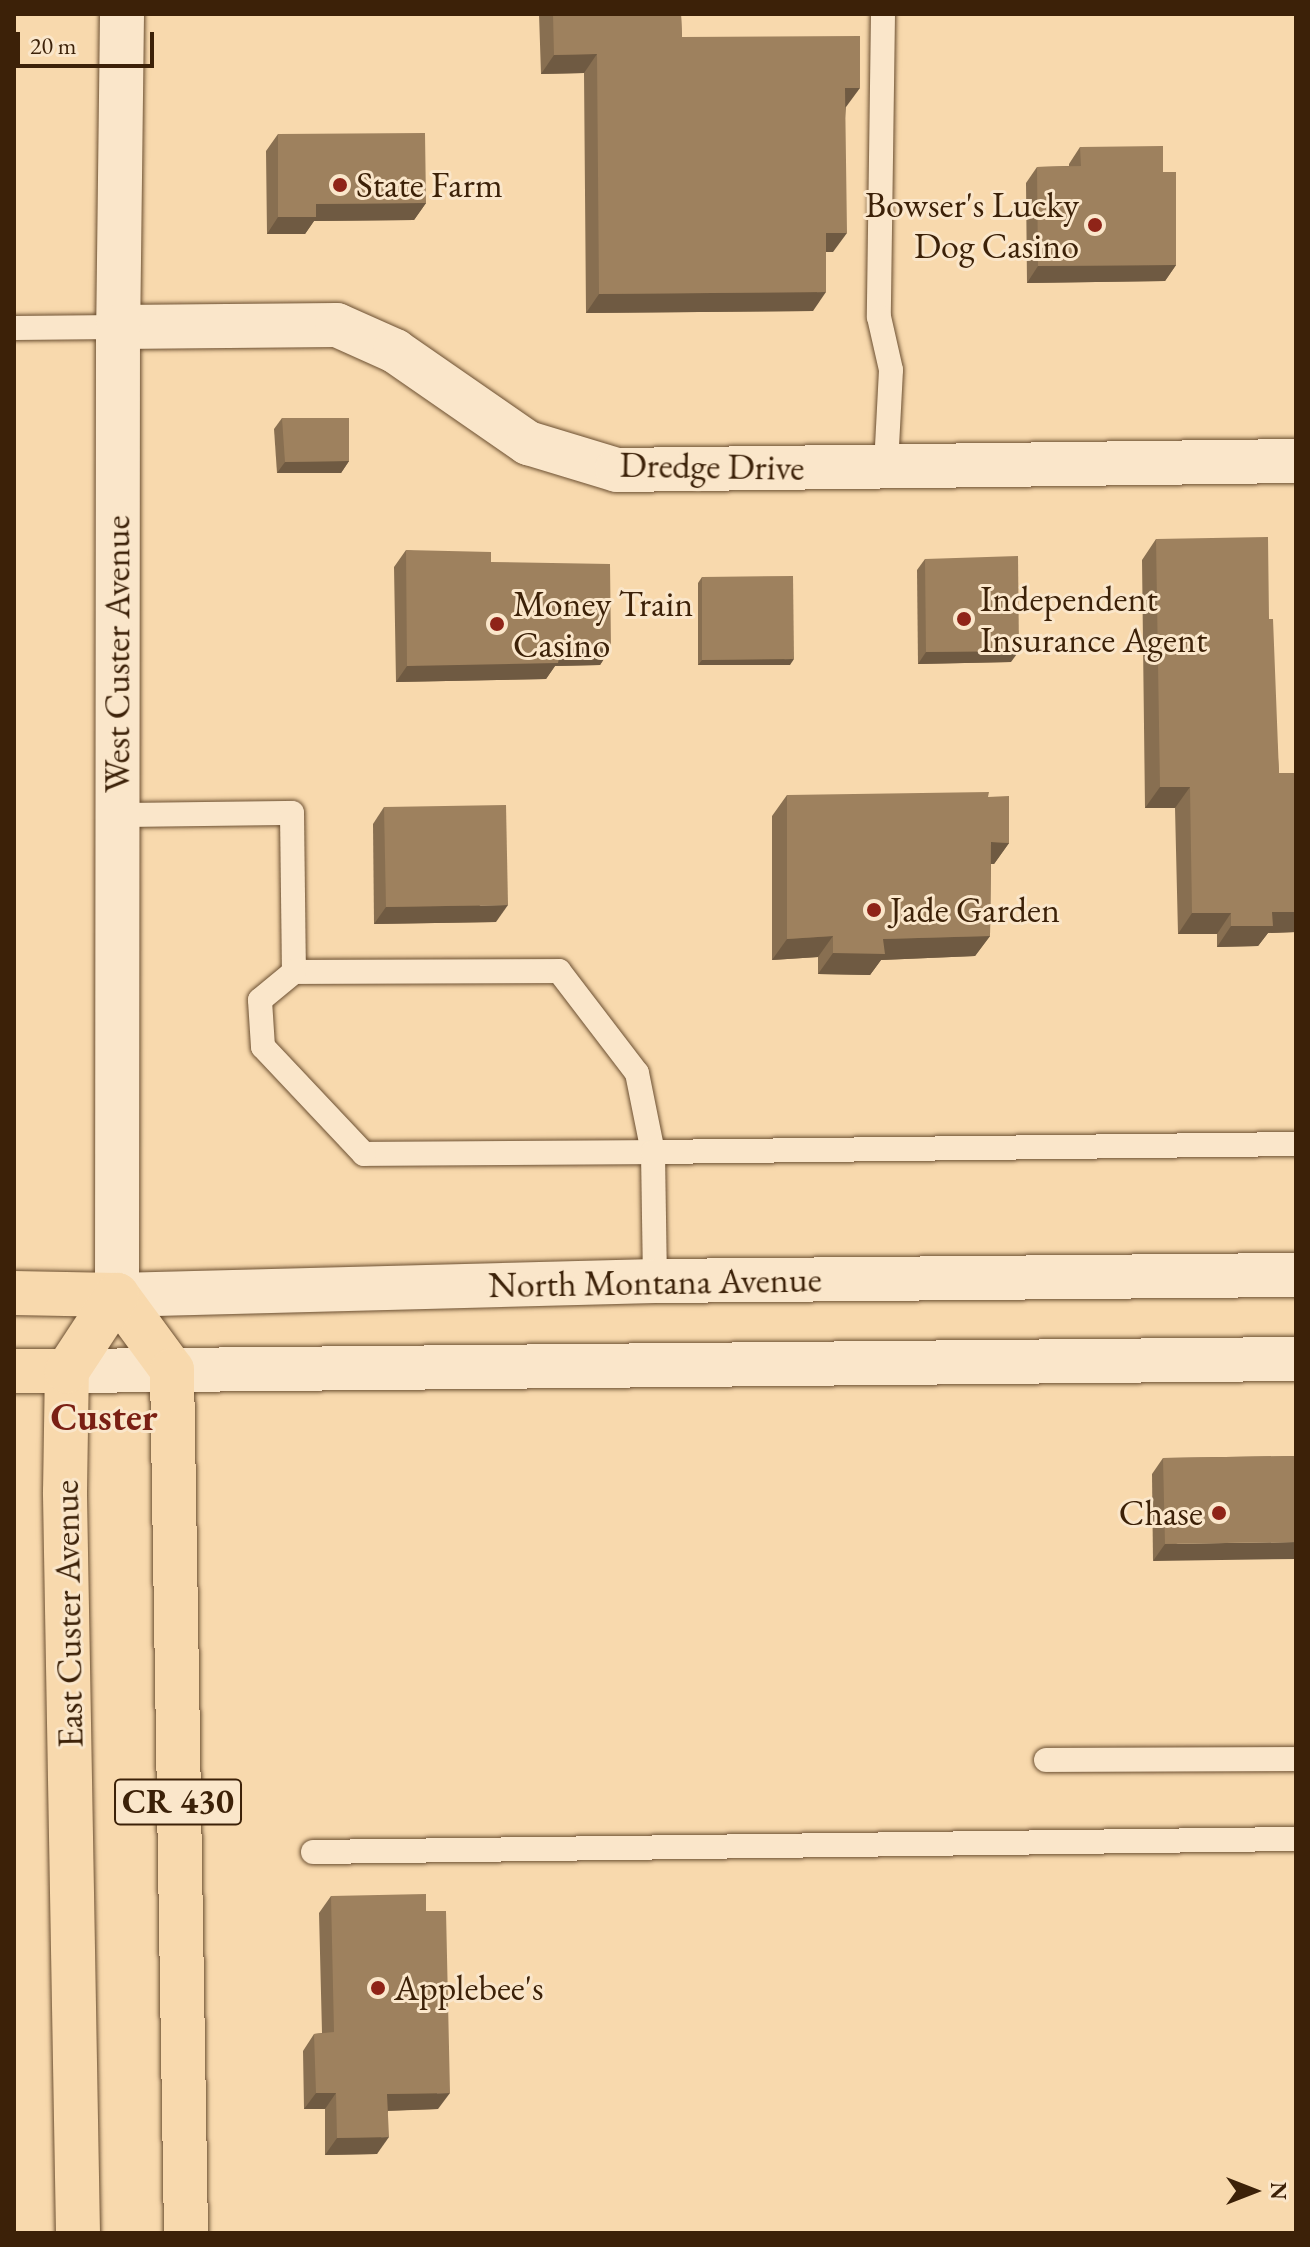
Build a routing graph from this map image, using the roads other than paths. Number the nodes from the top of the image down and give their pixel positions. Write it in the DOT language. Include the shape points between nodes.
graph roads {
  1 [pos="122,14"];
  2 [pos="883,14"];
  3 [pos="118,327"];
  4 [pos="14,328"];
  5 [pos="1296,461"];
  6 [pos="886,467"];
  7 [pos="117,815"];
  8 [pos="294,972"];
  9 [pos="1296,1144"];
  10 [pos="653,1152"];
  11 [pos="1296,1275"];
  12 [pos="655,1281"];
  13 [pos="14,1293"];
  14 [pos="117,1295"];
  15 [pos="1296,1359"];
  16 [pos="172,1370"];
  17 [pos="14,1371"];
  18 [pos="67,1371"];
  19 [pos="1294,1759"];
  20 [pos="1046,1760"];
  21 [pos="1296,1839"];
  22 [pos="313,1852"];
  23 [pos="78,2233"];
  24 [pos="186,2233"];
  1 -- 3 [label="main road, West Custer Avenue"];
  2 -- 6 [label="lane" via="879,317 891,370"];
  3 -- 4 [label="lane"];
  3 -- 6 [label="main road, Dredge Drive" via="337,325 395,351 528,443 617,470"];
  3 -- 7 [label="main road, West Custer Avenue"];
  5 -- 6 [label="main road, Dredge Drive"];
  7 -- 8 [label="lane" via="292,813"];
  7 -- 14 [label="main road, West Custer Avenue"];
  8 -- 10 [label="lane" via="559,971 637,1073"];
  8 -- 10 [label="lane" via="260,1000 263,1047 364,1154"];
  9 -- 10 [label="lane"];
  10 -- 12 [label="lane"];
  11 -- 12 [label="main road, North Montana Avenue"];
  12 -- 14 [label="main road, North Montana Avenue"];
  13 -- 14 [label="main road, North Montana Avenue"];
  14 -- 16 [label="main road"];
  14 -- 18 [label="main road"];
  15 -- 16 [label="main road"];
  16 -- 18 [label="main road"];
  16 -- 24 [label="main road, CR 430"];
  17 -- 18 [label="main road"];
  18 -- 23 [label="main road, East Custer Avenue / CR 430"];
  19 -- 20 [label="lane"];
  21 -- 22 [label="lane"];
}
